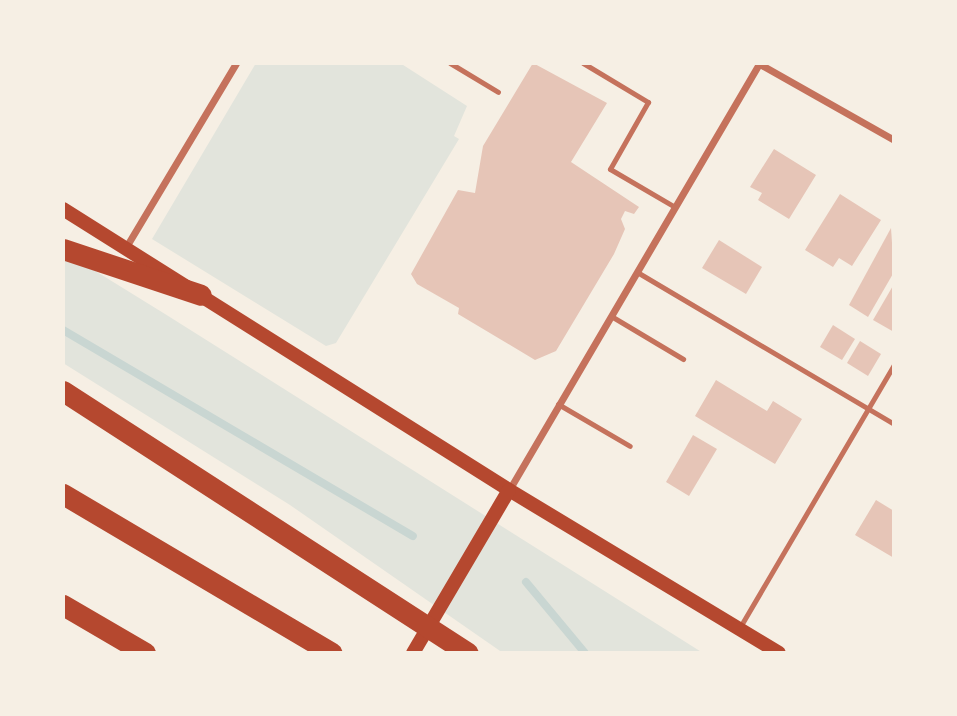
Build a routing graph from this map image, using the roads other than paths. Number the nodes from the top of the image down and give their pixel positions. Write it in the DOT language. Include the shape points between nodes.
graph roads {
  1 [pos="236,63"];
  2 [pos="450,63"];
  3 [pos="583,63"];
  4 [pos="759,63"];
  5 [pos="498,92"];
  6 [pos="894,140"];
  7 [pos="675,207"];
  8 [pos="63,209"];
  9 [pos="126,247"];
  10 [pos="63,249"];
  11 [pos="637,272"];
  12 [pos="201,295"];
  13 [pos="611,316"];
  14 [pos="683,359"];
  15 [pos="894,364"];
  16 [pos="63,391"];
  17 [pos="558,404"];
  18 [pos="868,408"];
  19 [pos="894,424"];
  20 [pos="630,446"];
  21 [pos="509,490"];
  22 [pos="63,494"];
  23 [pos="63,605"];
  24 [pos="739,629"];
  25 [pos="145,653"];
  26 [pos="332,653"];
  27 [pos="413,653"];
  28 [pos="468,653"];
  29 [pos="779,653"];
  1 -- 9 [label="street"];
  2 -- 5 [label="lane"];
  3 -- 7 [label="lane" via="648,102 610,169"];
  4 -- 6 [label="street"];
  4 -- 7 [label="street"];
  7 -- 11 [label="street"];
  8 -- 9 [label="main road"];
  9 -- 12 [label="main road"];
  10 -- 12 [label="highway"];
  11 -- 13 [label="street"];
  11 -- 18 [label="lane"];
  12 -- 21 [label="main road"];
  13 -- 14 [label="lane"];
  13 -- 17 [label="street"];
  15 -- 18 [label="lane"];
  16 -- 28 [label="highway"];
  17 -- 20 [label="lane"];
  17 -- 21 [label="street"];
  18 -- 19 [label="lane"];
  18 -- 24 [label="lane"];
  21 -- 24 [label="main road"];
  21 -- 27 [label="main road"];
  22 -- 26 [label="highway"];
  23 -- 25 [label="highway"];
  24 -- 29 [label="main road"];
}
